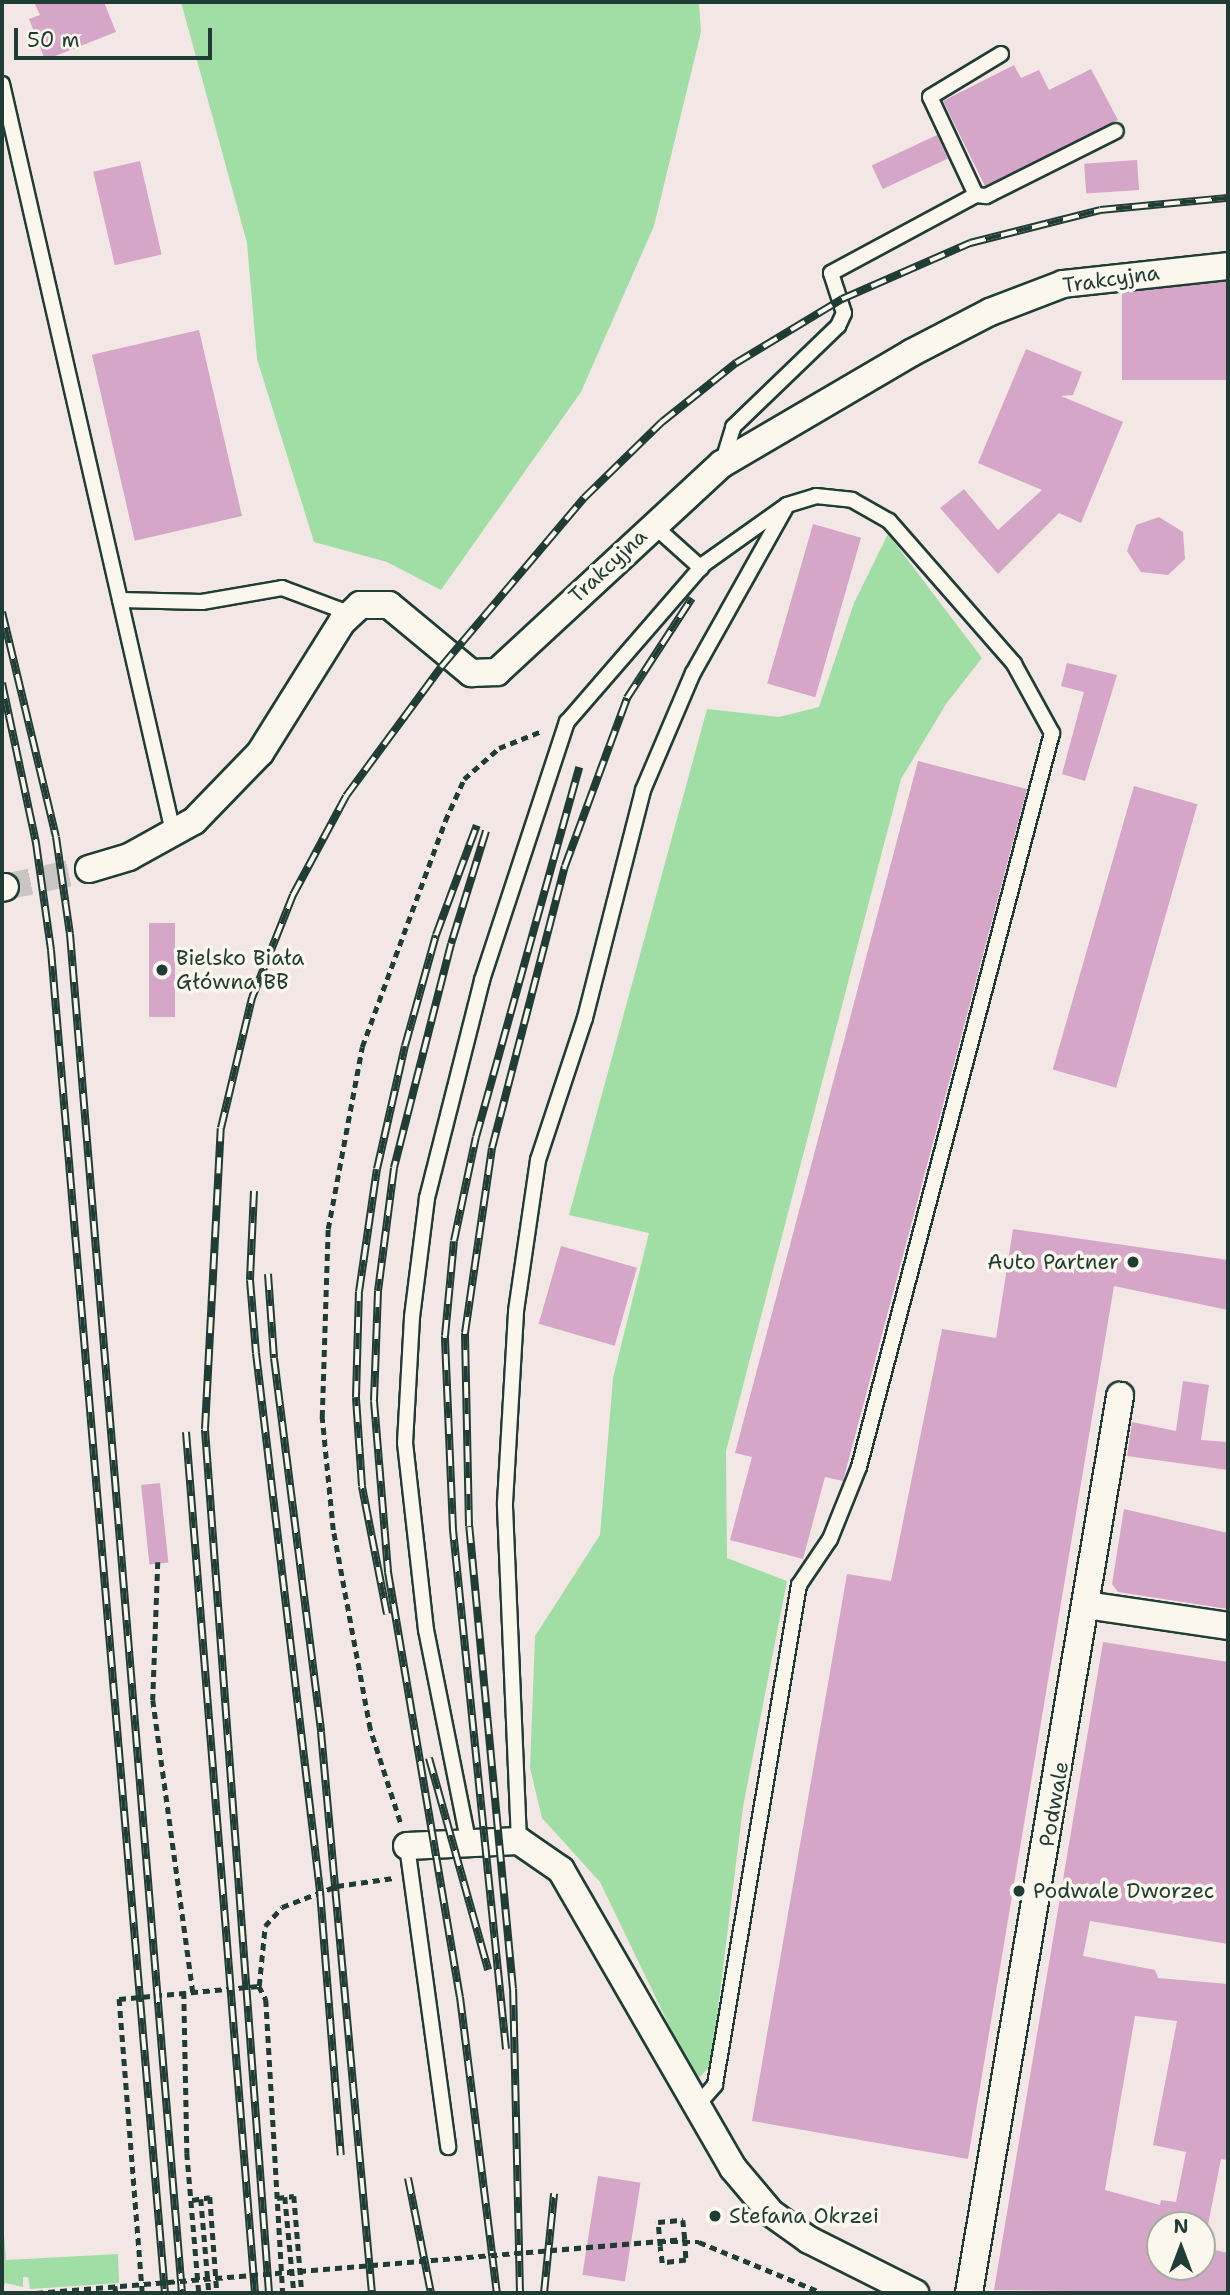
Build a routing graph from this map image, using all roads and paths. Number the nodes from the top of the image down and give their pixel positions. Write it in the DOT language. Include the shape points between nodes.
graph roads {
  1 [pos="1001,54"];
  2 [pos="2,84"];
  3 [pos="1116,131"];
  4 [pos="976,195"];
  5 [pos="1228,266"];
  6 [pos="722,464"];
  7 [pos="787,505"];
  8 [pos="652,524"];
  9 [pos="701,568"];
  10 [pos="120,600"];
  11 [pos="349,613"];
  12 [pos="567,722"];
  13 [pos="173,832"];
  14 [pos="89,869"];
  15 [pos="1120,1396"];
  16 [pos="158,1562"];
  17 [pos="1086,1605"];
  18 [pos="1228,1626"];
  19 [pos="468,1840"];
  20 [pos="519,1841"];
  21 [pos="407,1846"];
  22 [pos="411,1875"];
  23 [pos="259,1986"];
  24 [pos="184,1992"];
  25 [pos="193,1992"];
  26 [pos="696,2107"];
  27 [pos="448,2147"];
  28 [pos="285,2197"];
  29 [pos="277,2198"];
  30 [pos="201,2199"];
  31 [pos="192,2200"];
  32 [pos="685,2239"];
  33 [pos="659,2242"];
  34 [pos="293,2272"];
  35 [pos="208,2279"];
  36 [pos="116,2286"];
  37 [pos="36,2293"];
  38 [pos="116,2293"];
  39 [pos="142,2293"];
  40 [pos="199,2293"];
  41 [pos="209,2293"];
  42 [pos="217,2293"];
  43 [pos="283,2293"];
  44 [pos="294,2293"];
  45 [pos="302,2293"];
  46 [pos="823,2293"];
  47 [pos="915,2293"];
  48 [pos="969,2293"];
  1 -- 4 [label="lane" via="930,97"];
  2 -- 10 [label="lane"];
  3 -- 4 [label="lane" via="986,196"];
  4 -- 6 [label="lane" via="831,274 844,313 838,326 733,427"];
  5 -- 6 [label="street, Trakcyjna" via="1063,284 1002,307"];
  6 -- 8 [label="street, Trakcyjna"];
  7 -- 9 [label="lane"];
  7 -- 20 [label="lane" via="693,673 642,790 585,1018 538,1160 516,1311 505,1503"];
  7 -- 26 [label="lane" via="817,496 852,500 889,521 1014,664 1052,733 859,1467 830,1539 799,1584 715,2085"];
  8 -- 9 [label="lane"];
  8 -- 11 [label="street, Trakcyjna" via="509,662 483,676 471,673 389,605 374,601"];
  9 -- 12 [label="lane"];
  10 -- 11 [label="lane" via="202,602 282,588"];
  10 -- 13 [label="lane"];
  11 -- 13 [label="street" via="260,752 194,821"];
  12 -- 19 [label="lane" via="479,993 427,1198 412,1317 405,1443 426,1630"];
  12 -- 21 [label="path" via="499,748 464,779 407,917 362,1046 328,1229 322,1417 334,1530 370,1729"];
  13 -- 14 [label="street" via="129,857"];
  15 -- 17 [label="street, Podwale"];
  16 -- 25 [label="path" via="153,1700"];
  17 -- 18 [label="street"];
  17 -- 48 [label="street, Podwale"];
  19 -- 20 [label="street"];
  19 -- 21 [label="street"];
  20 -- 26 [label="street" via="561,1870 577,1892"];
  21 -- 22 [label="lane"];
  22 -- 23 [label="path" via="337,1886 282,1907 265,1926"];
  22 -- 27 [label="lane"];
  23 -- 25 [label="path"];
  23 -- 29 [label="path" via="266,2000"];
  24 -- 25 [label="path"];
  24 -- 31 [label="path"];
  24 -- 39 [label="path" via="119,1998"];
  26 -- 47 [label="street" via="733,2168 771,2213 808,2240"];
  28 -- 29 [label="path"];
  28 -- 34 [label="path"];
  28 -- 45 [label="path" via="294,2196"];
  29 -- 43 [label="path"];
  30 -- 31 [label="path"];
  30 -- 35 [label="path"];
  30 -- 42 [label="path" via="209,2197"];
  31 -- 40 [label="path"];
  32 -- 33 [label="path" via="683,2220 658,2222"];
  32 -- 33 [label="path, bridge" via="686,2260 662,2263"];
  32 -- 34 [label="path, bridge"];
  33 -- 46 [label="path" via="699,2242"];
  34 -- 35 [label="path, bridge"];
  34 -- 44 [label="path"];
  35 -- 36 [label="path, bridge"];
  35 -- 41 [label="path"];
  36 -- 37 [label="path, bridge"];
  36 -- 38 [label="path, bridge"];
}
